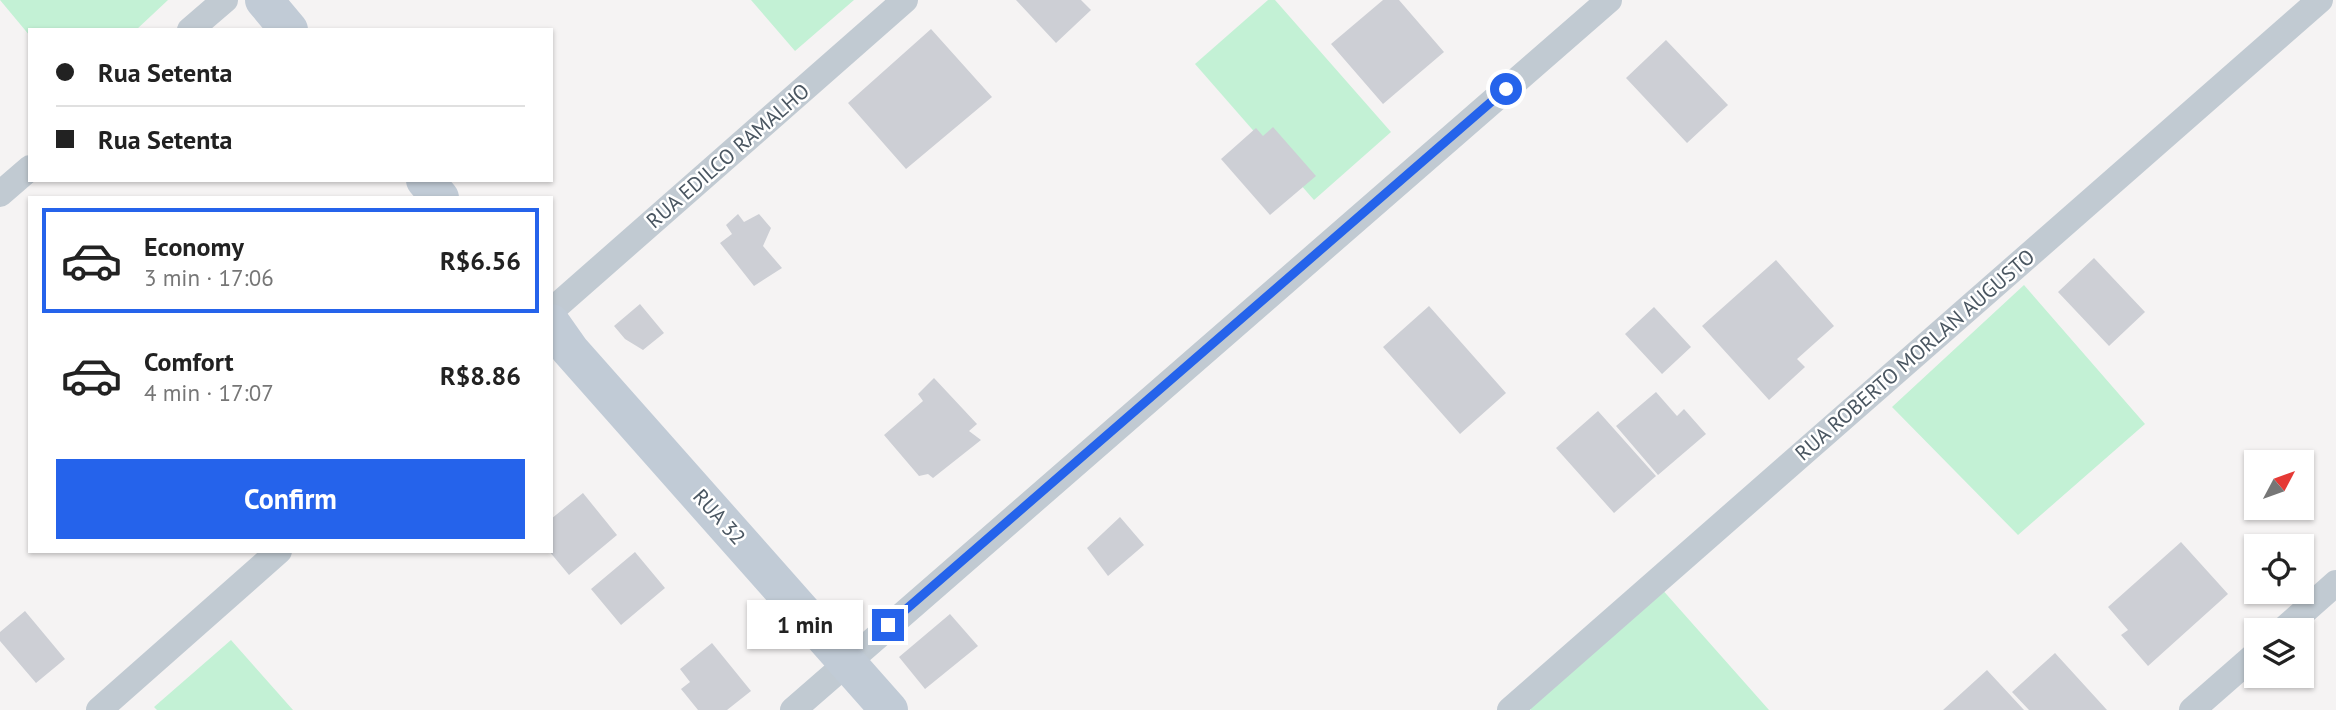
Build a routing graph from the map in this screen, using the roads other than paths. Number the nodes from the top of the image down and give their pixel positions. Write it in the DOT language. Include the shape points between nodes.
graph roads {
  1 [pos="225,0"];
  2 [pos="264,0"];
  3 [pos="905,0"];
  4 [pos="1609,0"];
  5 [pos="2320,0"];
  6 [pos="192,28"];
  7 [pos="287,28"];
  8 [pos="28,171"];
  9 [pos="427,182"];
  10 [pos="0,194"];
  11 [pos="438,196"];
  12 [pos="553,309"];
  13 [pos="553,326"];
  14 [pos="277,553"];
  15 [pos="2336,583"];
  16 [pos="2297,618"];
  17 [pos="847,660"];
  18 [pos="2244,664"];
  19 [pos="99,710"];
  20 [pos="793,710"];
  21 [pos="889,710"];
  22 [pos="1510,710"];
  23 [pos="2192,710"];
  1 -- 6 [label="street"];
  2 -- 7 [label="main road"];
  3 -- 12 [label="street, RUA EDILCO RAMALHO"];
  4 -- 17 [label="street"];
  5 -- 22 [label="street, RUA ROBERTO MORLAN AUGUSTO"];
  8 -- 10 [label="street"];
  9 -- 11 [label="main road"];
  13 -- 17 [label="main road, RUA 32"];
  14 -- 19 [label="street"];
  15 -- 16 [label="street"];
  17 -- 20 [label="street"];
  17 -- 21 [label="main road, RUA 32"];
  18 -- 23 [label="street"];
}
